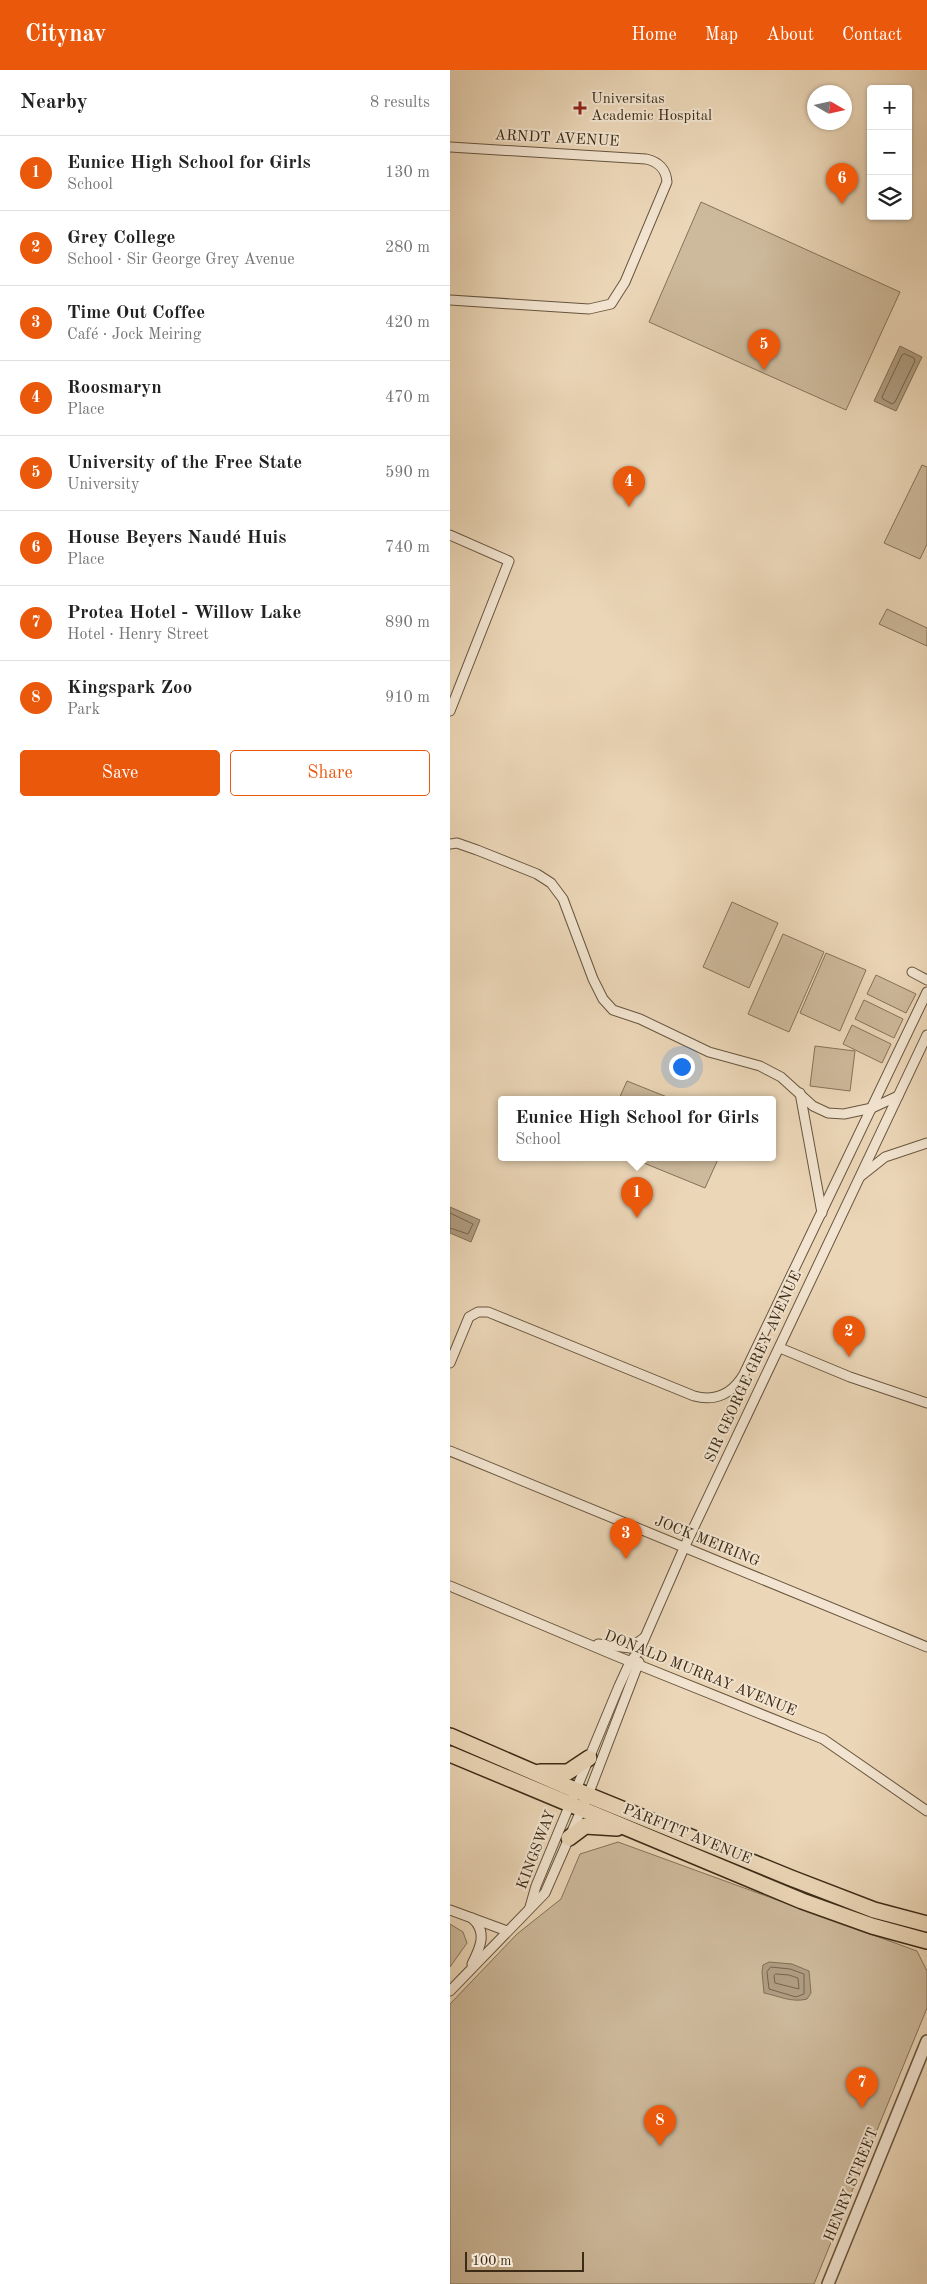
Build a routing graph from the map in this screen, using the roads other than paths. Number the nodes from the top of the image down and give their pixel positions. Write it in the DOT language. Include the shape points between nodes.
graph roads {
  1 [pos="450,147"];
  2 [pos="450,300"];
  3 [pos="450,536"];
  4 [pos="450,711"];
  5 [pos="450,844"];
  6 [pos="912,972"];
  7 [pos="927,980"];
  8 [pos="927,992"];
  9 [pos="927,1035"];
  10 [pos="800,1093"];
  11 [pos="898,1096"];
  12 [pos="872,1108"];
  13 [pos="927,1143"];
  14 [pos="857,1180"];
  15 [pos="822,1213"];
  16 [pos="780,1348"];
  17 [pos="450,1363"];
  18 [pos="927,1403"];
  19 [pos="450,1451"];
  20 [pos="684,1548"];
  21 [pos="450,1586"];
  22 [pos="645,1637"];
  23 [pos="583,1642"];
  24 [pos="927,1647"];
  25 [pos="614,1655"];
  26 [pos="635,1664"];
  27 [pos="619,1686"];
  28 [pos="450,1736"];
  29 [pos="450,1754"];
  30 [pos="589,1758"];
  31 [pos="534,1772"];
  32 [pos="579,1799"];
  33 [pos="927,1810"];
  34 [pos="636,1831"];
  35 [pos="569,1838"];
  36 [pos="742,1857"];
  37 [pos="802,1901"];
  38 [pos="530,1907"];
  39 [pos="450,1910"];
  40 [pos="472,1918"];
  41 [pos="927,1924"];
  42 [pos="507,1931"];
  43 [pos="925,1941"];
  44 [pos="466,1975"];
  45 [pos="450,1991"];
  46 [pos="927,2041"];
  47 [pos="828,2284"];
  1 -- 2 [label="street, ARNDT AVENUE" via="636,157 654,161 666,174 665,188 625,282 611,304 589,309"];
  3 -- 4 [label="street" via="509,561"];
  5 -- 10 [label="street" via="477,850 537,874 551,883 563,899 595,984 613,1010 640,1019 709,1052 760,1066 781,1077"];
  6 -- 7 [label="street"];
  8 -- 12 [label="street"];
  9 -- 11 [label="street, SIR GEORGE GREY AVENUE"];
  10 -- 12 [label="street" via="813,1106 828,1113 844,1114"];
  10 -- 15 [label="street"];
  11 -- 12 [label="street"];
  11 -- 14 [label="street, SIR GEORGE GREY AVENUE"];
  12 -- 15 [label="street"];
  13 -- 14 [label="street" via="885,1157"];
  14 -- 16 [label="street, SIR GEORGE GREY AVENUE"];
  15 -- 17 [label="street" via="744,1374 736,1387 713,1399 694,1396 488,1312 478,1312 469,1317"];
  16 -- 18 [label="street" via="850,1377"];
  16 -- 20 [label="street, SIR GEORGE GREY AVENUE"];
  19 -- 20 [label="street, JOCK MEIRING"];
  20 -- 22 [label="street, SIR GEORGE GREY AVENUE"];
  20 -- 24 [label="street, JOCK MEIRING"];
  21 -- 23 [label="street, DONALD MURRAY AVENUE"];
  22 -- 23 [label="street" via="625,1648"];
  22 -- 26 [label="street, SIR GEORGE GREY AVENUE"];
  23 -- 25 [label="street, DONALD MURRAY AVENUE"];
  25 -- 26 [label="street, DONALD MURRAY AVENUE"];
  25 -- 27 [label="street" via="619,1666"];
  26 -- 27 [label="street, SIR GEORGE GREY AVENUE"];
  26 -- 32 [label="street, SIR GEORGE GREY AVENUE"];
  26 -- 33 [label="street, DONALD MURRAY AVENUE" via="823,1740"];
  27 -- 30 [label="street, SIR GEORGE GREY AVENUE"];
  28 -- 31 [label="highway, PARFITT AVENUE"];
  29 -- 32 [label="highway, PARFITT AVENUE"];
  30 -- 31 [label="highway" via="568,1772"];
  30 -- 32 [label="street, SIR GEORGE GREY AVENUE"];
  31 -- 32 [label="highway, PARFITT AVENUE"];
  32 -- 34 [label="highway, PARFITT AVENUE"];
  32 -- 35 [label="street, KINGSWAY"];
  32 -- 36 [label="highway, PARFITT AVENUE"];
  32 -- 38 [label="street, KINGSWAY" via="536,1886"];
  34 -- 35 [label="highway" via="585,1826"];
  34 -- 37 [label="highway, PARFITT AVENUE"];
  35 -- 38 [label="street, KINGSWAY" via="545,1892"];
  36 -- 37 [label="highway" via="750,1874"];
  36 -- 41 [label="highway, PARFITT AVENUE" via="874,1910"];
  37 -- 43 [label="highway, PARFITT AVENUE"];
  38 -- 42 [label="street, KINGSWAY"];
  39 -- 40 [label="street"];
  40 -- 42 [label="street"];
  40 -- 44 [label="street" via="480,1928 482,1939"];
  42 -- 44 [label="street, KINGSWAY"];
  44 -- 45 [label="street, KINGSWAY"];
  46 -- 47 [label="street, HENRY STREET"];
}
